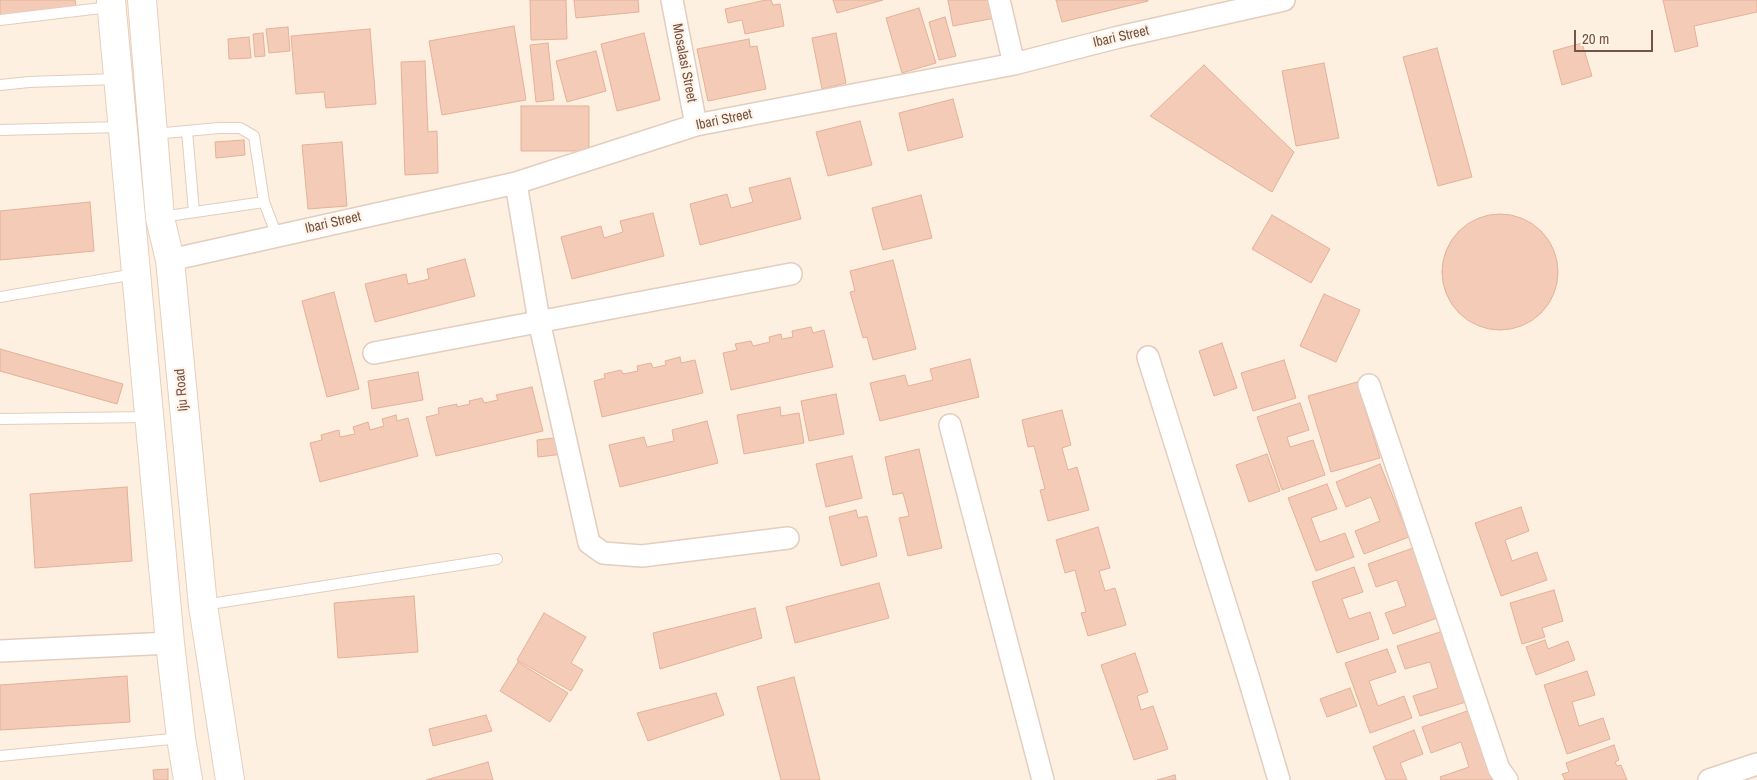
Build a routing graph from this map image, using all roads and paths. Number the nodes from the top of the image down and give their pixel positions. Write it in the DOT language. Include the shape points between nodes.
graph roads {
  1 [pos="142,0"];
  2 [pos="672,0"];
  3 [pos="999,0"];
  4 [pos="1283,0"];
  5 [pos="111,3"];
  6 [pos="0,20"];
  7 [pos="1014,64"];
  8 [pos="118,79"];
  9 [pos="0,85"];
  10 [pos="696,125"];
  11 [pos="123,127"];
  12 [pos="0,130"];
  13 [pos="187,131"];
  14 [pos="153,135"];
  15 [pos="516,183"];
  16 [pos="264,202"];
  17 [pos="194,212"];
  18 [pos="160,218"];
  19 [pos="277,236"];
  20 [pos="170,260"];
  21 [pos="136,274"];
  22 [pos="791,274"];
  23 [pos="0,297"];
  24 [pos="539,321"];
  25 [pos="374,353"];
  26 [pos="1148,357"];
  27 [pos="1369,385"];
  28 [pos="150,418"];
  29 [pos="0,419"];
  30 [pos="950,425"];
  31 [pos="788,538"];
  32 [pos="497,559"];
  33 [pos="202,606"];
  34 [pos="170,642"];
  35 [pos="0,651"];
  36 [pos="181,738"];
  37 [pos="0,756"];
  38 [pos="1757,764"];
  39 [pos="188,780"];
  40 [pos="230,780"];
  41 [pos="1043,780"];
  42 [pos="1279,780"];
  43 [pos="1507,780"];
  44 [pos="1709,780"];
  1 -- 14 [label="main road, Iju Road"];
  2 -- 10 [label="street, Mosalasi Street"];
  3 -- 7 [label="street"];
  4 -- 7 [label="street, Ibari Street"];
  5 -- 6 [label="lane"];
  5 -- 8 [label="main road"];
  7 -- 10 [label="street, Ibari Street"];
  8 -- 9 [label="lane"];
  8 -- 11 [label="main road"];
  10 -- 15 [label="street, Ibari Street"];
  11 -- 12 [label="lane"];
  11 -- 21 [label="main road"];
  13 -- 14 [label="lane"];
  13 -- 16 [label="lane" via="240,128 254,136"];
  13 -- 17 [label="lane"];
  14 -- 18 [label="main road, Iju Road"];
  15 -- 19 [label="street, Ibari Street"];
  15 -- 24 [label="street"];
  16 -- 17 [label="lane"];
  16 -- 19 [label="lane"];
  17 -- 18 [label="lane"];
  18 -- 20 [label="main road, Iju Road"];
  19 -- 20 [label="street, Ibari Street"];
  20 -- 33 [label="main road, Iju Road"];
  21 -- 23 [label="lane"];
  21 -- 28 [label="main road"];
  22 -- 24 [label="street"];
  24 -- 25 [label="street"];
  24 -- 31 [label="street" via="589,543 603,553 642,556"];
  26 -- 42 [label="street"];
  27 -- 43 [label="street" via="1499,769"];
  28 -- 29 [label="lane"];
  28 -- 34 [label="main road"];
  30 -- 41 [label="street"];
  32 -- 33 [label="lane"];
  33 -- 40 [label="main road, Iju Road"];
  34 -- 35 [label="street"];
  34 -- 36 [label="main road"];
  36 -- 37 [label="lane"];
  36 -- 39 [label="main road"];
  38 -- 44 [label="street"];
}
